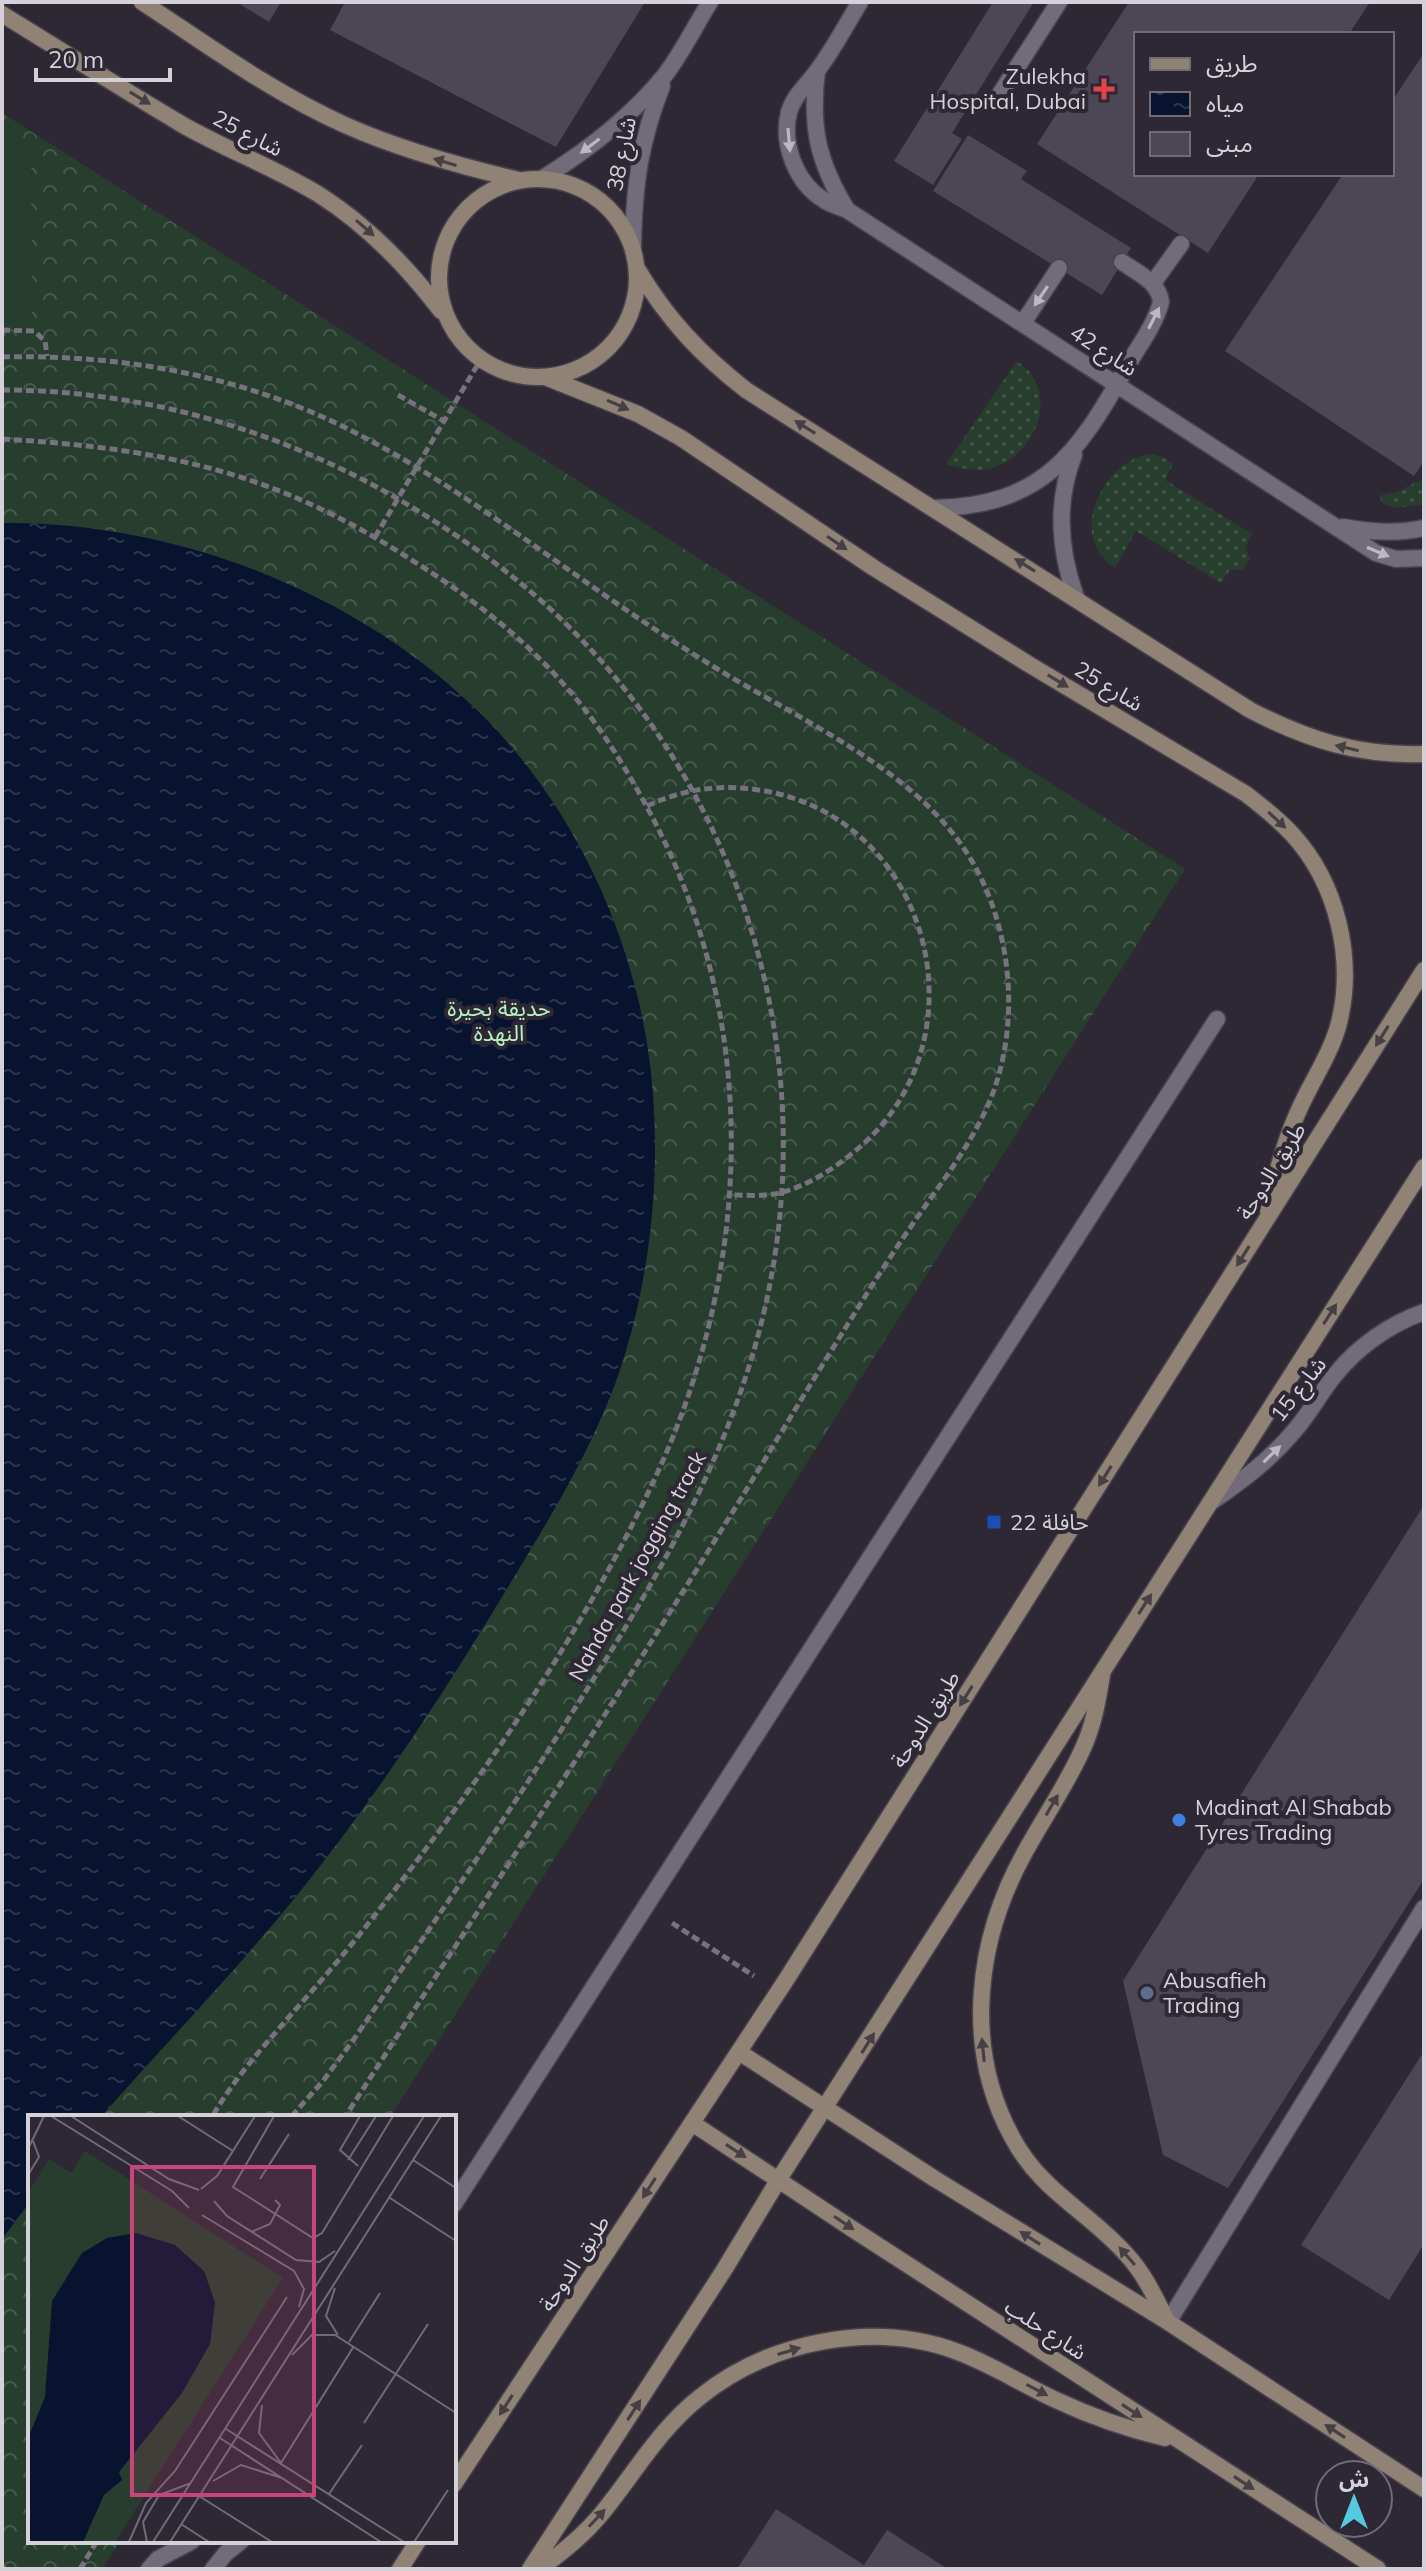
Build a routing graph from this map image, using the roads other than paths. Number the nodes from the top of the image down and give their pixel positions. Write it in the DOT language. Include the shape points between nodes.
graph roads {
  1 [pos="142,2"];
  2 [pos="710,2"];
  3 [pos="860,2"];
  4 [pos="1059,2"];
  5 [pos="2,14"];
  6 [pos="817,71"];
  7 [pos="667,73"];
  8 [pos="1000,94"];
  9 [pos="543,178"];
  10 [pos="521,180"];
  11 [pos="847,210"];
  12 [pos="1181,244"];
  13 [pos="633,246"];
  14 [pos="1122,262"];
  15 [pos="1059,268"];
  16 [pos="638,270"];
  17 [pos="1153,283"];
  18 [pos="448,321"];
  19 [pos="1023,323"];
  20 [pos="545,377"];
  21 [pos="1117,384"];
  22 [pos="1077,446"];
  23 [pos="935,508"];
  24 [pos="1337,526"];
  25 [pos="1424,528"];
  26 [pos="1424,558"];
  27 [pos="1076,597"];
  28 [pos="1424,754"];
  29 [pos="1424,970"];
  30 [pos="1217,1019"];
  31 [pos="1424,1167"];
  32 [pos="1267,1218"];
  33 [pos="1424,1312"];
  34 [pos="1211,1502"];
  35 [pos="1103,1669"];
  36 [pos="1424,1908"];
  37 [pos="739,2052"];
  38 [pos="826,2108"];
  39 [pos="692,2123"];
  40 [pos="779,2179"];
  41 [pos="456,2201"];
  42 [pos="1168,2322"];
  43 [pos="1179,2441"];
  44 [pos="456,2479"];
  45 [pos="1424,2489"];
  46 [pos="188,2543"];
  47 [pos="238,2543"];
  48 [pos="417,2543"];
  49 [pos="149,2569"];
  50 [pos="213,2569"];
  51 [pos="400,2569"];
  52 [pos="530,2569"];
  53 [pos="539,2569"];
  54 [pos="1378,2569"];
  10 -- 1 [label="street, one-way" via="460,167 343,124"];
  2 -- 7 [label="street, شارع 38"];
  3 -- 6 [label="street, شارع 42"];
  4 -- 8 [label="street"];
  5 -- 18 [label="street, شارع 25, one-way" via="184,125 317,193 355,219 390,250"];
  6 -- 11 [label="street, شارع 42" via="814,129 831,184"];
  6 -- 11 [label="street, شارع 42, one-way" via="789,112 787,138 805,183 823,200"];
  7 -- 9 [label="street, شارع 38, one-way" via="605,134"];
  7 -- 13 [label="street, شارع 38" via="639,158"];
  9 -- 10 [label="street"];
  9 -- 13 [label="street" via="589,192 608,206"];
  10 -- 18 [label="street" via="475,201 444,244 440,297"];
  11 -- 19 [label="street, شارع 42"];
  12 -- 17 [label="street"];
  13 -- 16 [label="street"];
  14 -- 17 [label="street"];
  15 -- 19 [label="street, one-way"];
  16 -- 20 [label="street" via="637,297 614,343 571,372"];
  23 -- 16 [label="street, one-way" via="721,370 675,324"];
  21 -- 17 [label="street, one-way" via="1159,310 1160,295"];
  18 -- 20 [label="street" via="481,359 511,374"];
  19 -- 21 [label="street, شارع 42"];
  20 -- 32 [label="street, شارع 25, one-way" via="638,414 681,438 874,568 1246,794 1294,836 1328,890 1339,923 1345,990 1339,1025 1285,1146"];
  21 -- 22 [label="street"];
  21 -- 24 [label="street, شارع 42"];
  22 -- 23 [label="street" via="1020,492 964,508"];
  22 -- 27 [label="street" via="1060,520"];
  27 -- 23 [label="street, one-way"];
  24 -- 25 [label="street, شارع 42" via="1373,533"];
  24 -- 26 [label="street, شارع 42, one-way" via="1376,553"];
  28 -- 27 [label="street, one-way" via="1355,750 1284,727"];
  29 -- 32 [label="street, طريق الدوحة, one-way"];
  30 -- 41 [label="street"];
  34 -- 31 [label="street, one-way"];
  32 -- 37 [label="street, طريق الدوحة, one-way"];
  34 -- 33 [label="street, شارع 15, one-way" via="1269,1458 1358,1351"];
  35 -- 34 [label="street, one-way"];
  38 -- 35 [label="street, one-way"];
  42 -- 35 [label="street, one-way" via="1127,2254 1057,2195 1013,2140 991,2088 982,2045 985,1963 996,1915 1084,1746"];
  36 -- 42 [label="street"];
  37 -- 38 [label="street"];
  37 -- 39 [label="street, طريق الدوحة"];
  38 -- 40 [label="street"];
  42 -- 38 [label="street, one-way"];
  39 -- 40 [label="street, شارع حلب, one-way"];
  39 -- 44 [label="street, طريق الدوحة, one-way"];
  40 -- 43 [label="street, شارع حلب, one-way"];
  52 -- 40 [label="street, one-way"];
  45 -- 42 [label="street, one-way"];
  53 -- 43 [label="street, one-way" via="600,2515 675,2420 700,2397 756,2362 823,2342 889,2338 955,2351 1094,2417"];
  43 -- 54 [label="street, شارع حلب, one-way"];
  46 -- 49 [label="street"];
  47 -- 50 [label="street"];
  48 -- 51 [label="street"];
}
